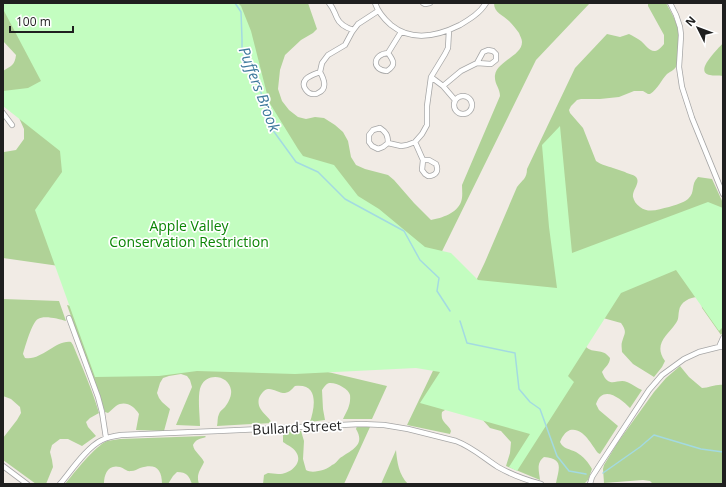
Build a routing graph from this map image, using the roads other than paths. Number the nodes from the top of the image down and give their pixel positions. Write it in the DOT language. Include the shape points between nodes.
graph roads {
  1 [pos="329,3"];
  2 [pos="336,3"];
  3 [pos="375,3"];
  4 [pos="423,3"];
  5 [pos="430,3"];
  6 [pos="486,3"];
  7 [pos="670,3"];
  8 [pos="333,8"];
  9 [pos="378,11"];
  10 [pos="353,30"];
  11 [pos="449,30"];
  12 [pos="401,32"];
  13 [pos="388,53"];
  14 [pos="477,63"];
  15 [pos="320,72"];
  16 [pos="431,77"];
  17 [pos="443,86"];
  18 [pos="455,100"];
  19 [pos="3,113"];
  20 [pos="12,125"];
  21 [pos="415,142"];
  22 [pos="388,143"];
  23 [pos="423,160"];
  24 [pos="723,194"];
  25 [pos="69,318"];
  26 [pos="723,338"];
  27 [pos="721,347"];
  28 [pos="106,438"];
  29 [pos="3,466"];
  30 [pos="27,484"];
  31 [pos="60,484"];
  32 [pos="542,484"];
  33 [pos="590,484"];
  1 -- 8 [label="street"];
  2 -- 8 [label="street"];
  3 -- 9 [label="street"];
  4 -- 5 [label="street"];
  6 -- 11 [label="street" via="474,17"];
  7 -- 24 [label="street" via="680,27 679,67 682,87"];
  8 -- 10 [label="street" via="337,19 346,28"];
  9 -- 10 [label="street"];
  9 -- 12 [label="street"];
  10 -- 15 [label="street" via="345,45 326,57"];
  11 -- 12 [label="street" via="424,36"];
  11 -- 16 [label="street" via="446,54"];
  12 -- 13 [label="street"];
  13 -- 13 [label="street" via="393,65 387,72 378,68 376,61 377,57"];
  14 -- 17 [label="street" via="461,71"];
  15 -- 15 [label="street" via="325,85 323,90 316,94 310,93 304,87 304,82"];
  16 -- 17 [label="street"];
  16 -- 21 [label="street" via="427,125"];
  17 -- 18 [label="street"];
  18 -- 18 [label="street" via="456,112 462,115 469,114 473,104 470,98 464,96"];
  19 -- 20 [label="street"];
  21 -- 22 [label="street" via="401,146"];
  21 -- 23 [label="street"];
  22 -- 22 [label="street" via="378,149 369,142 369,135 373,130 380,128 385,131"];
  25 -- 28 [label="street" via="98,397"];
  26 -- 27 [label="street"];
  27 -- 33 [label="street" via="699,352 684,359 662,375 600,463"];
  28 -- 31 [label="street, Bullard Street" via="98,441 87,451"];
  28 -- 32 [label="street, Bullard Street" via="121,435 384,425 463,444 498,467"];
  29 -- 30 [label="street"];
}
